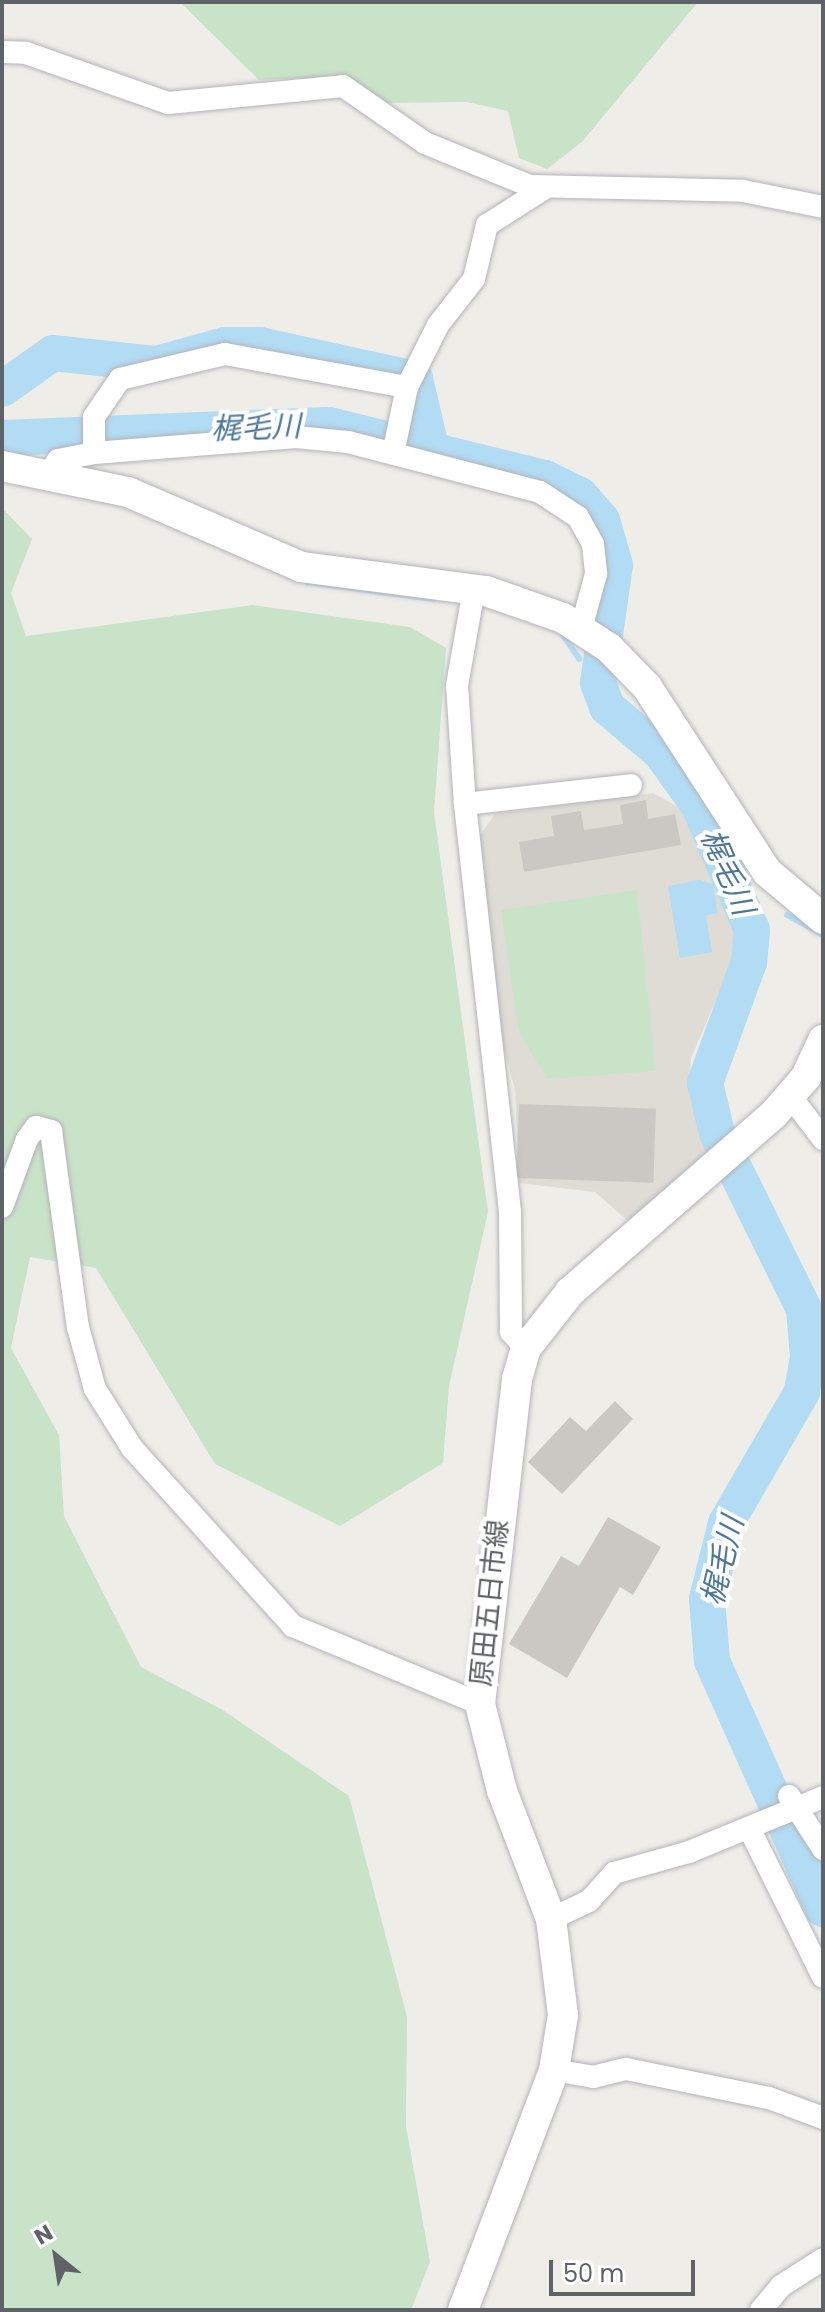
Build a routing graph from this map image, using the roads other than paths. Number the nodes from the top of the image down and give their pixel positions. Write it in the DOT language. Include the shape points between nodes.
graph roads {
  1 [pos="2,52"];
  2 [pos="545,188"];
  3 [pos="823,207"];
  4 [pos="410,382"];
  5 [pos="94,450"];
  6 [pos="394,450"];
  7 [pos="2,466"];
  8 [pos="50,472"];
  9 [pos="474,589"];
  10 [pos="584,630"];
  11 [pos="631,785"];
  12 [pos="465,804"];
  13 [pos="823,919"];
  14 [pos="823,1040"];
  15 [pos="791,1097"];
  16 [pos="823,1139"];
  17 [pos="823,1146"];
  18 [pos="823,1158"];
  19 [pos="2,1207"];
  20 [pos="526,1348"];
  21 [pos="480,1704"];
  22 [pos="823,1797"];
  23 [pos="792,1803"];
  24 [pos="752,1827"];
  25 [pos="823,1849"];
  26 [pos="551,1919"];
  27 [pos="823,1977"];
  28 [pos="554,2070"];
  29 [pos="823,2118"];
  30 [pos="823,2259"];
  31 [pos="463,2310"];
  32 [pos="761,2310"];
  1 -- 2 [label="street" via="26,53 168,103 343,86 425,143"];
  2 -- 3 [label="street" via="601,183 743,191"];
  2 -- 4 [label="street" via="493,217 474,279 438,325"];
  4 -- 5 [label="street" via="225,354 177,371 125,376 93,418"];
  4 -- 6 [label="street"];
  5 -- 6 [label="street" via="296,437"];
  5 -- 8 [label="street" via="58,460"];
  6 -- 10 [label="street" via="566,506 586,529 596,558"];
  7 -- 8 [label="main road"];
  8 -- 9 [label="main road" via="128,492 301,567"];
  9 -- 10 [label="main road" via="538,606"];
  9 -- 12 [label="street" via="457,685"];
  10 -- 13 [label="main road" via="613,652 663,710 780,889"];
  11 -- 12 [label="street"];
  12 -- 20 [label="street" via="510,1213 511,1332"];
  14 -- 15 [label="main road"];
  15 -- 16 [label="street"];
  15 -- 20 [label="main road" via="570,1292"];
  17 -- 18 [label="street"];
  19 -- 21 [label="street" via="27,1139 36,1127 51,1131 78,1327 95,1389 132,1448 293,1626"];
  20 -- 21 [label="main road, 原田五日市線"];
  21 -- 26 [label="main road, 原田五日市線" via="502,1791"];
  22 -- 23 [label="street"];
  23 -- 24 [label="street"];
  23 -- 25 [label="street"];
  24 -- 26 [label="street" via="614,1873 589,1901"];
  24 -- 27 [label="street"];
  26 -- 28 [label="main road, 原田五日市線" via="563,2015"];
  28 -- 29 [label="street" via="593,2077 626,2069 769,2098"];
  28 -- 31 [label="main road, 原田五日市線"];
  30 -- 32 [label="street" via="781,2286"];
}
